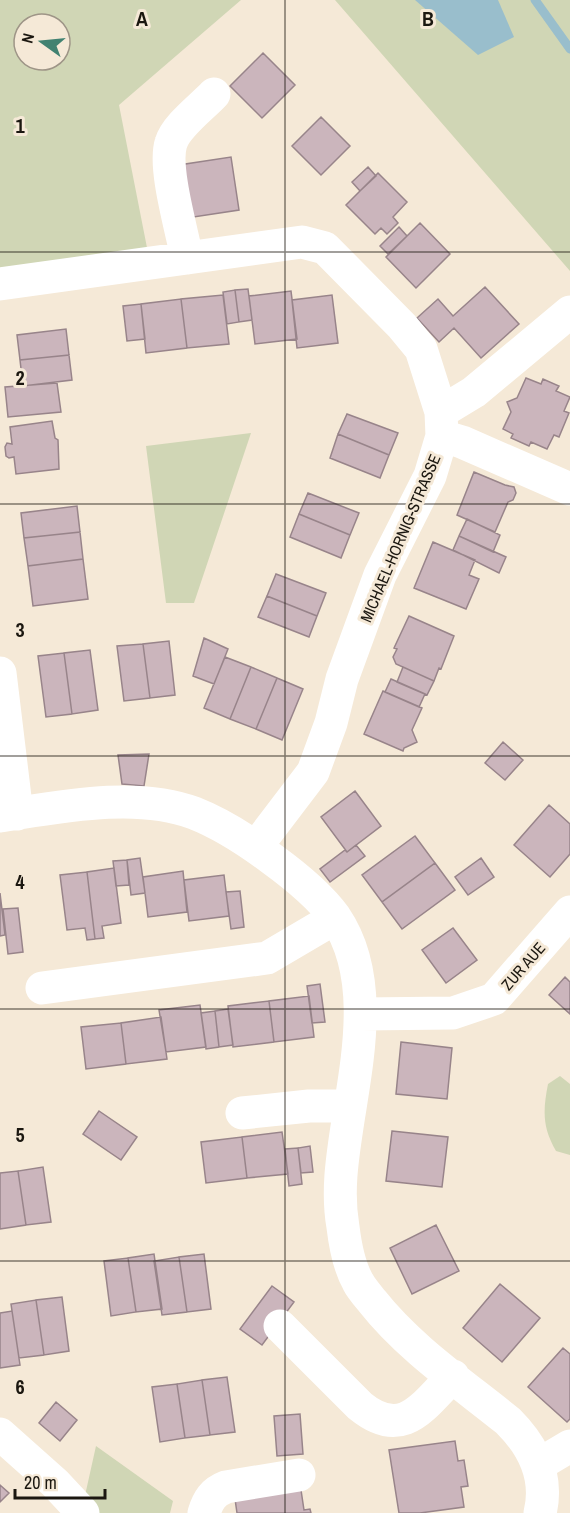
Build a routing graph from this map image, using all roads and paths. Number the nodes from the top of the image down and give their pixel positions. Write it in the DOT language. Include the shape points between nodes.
graph roads {
  1 [pos="214,94"];
  2 [pos="187,258"];
  3 [pos="0,284"];
  4 [pos="570,312"];
  5 [pos="441,424"];
  6 [pos="570,489"];
  7 [pos="0,673"];
  8 [pos="9,815"];
  9 [pos="256,847"];
  10 [pos="570,912"];
  11 [pos="335,918"];
  12 [pos="42,988"];
  13 [pos="361,1014"];
  14 [pos="350,1106"];
  15 [pos="242,1113"];
  16 [pos="280,1326"];
  17 [pos="453,1376"];
  18 [pos="0,1434"];
  19 [pos="570,1446"];
  20 [pos="538,1465"];
  21 [pos="298,1474"];
  22 [pos="82,1513"];
  23 [pos="204,1513"];
  24 [pos="540,1513"];
  1 -- 2 [label="street" via="176,132 169,154"];
  2 -- 3 [label="street"];
  2 -- 5 [label="street" via="302,242 325,248 421,349"];
  4 -- 5 [label="street"];
  5 -- 6 [label="street" via="462,442"];
  5 -- 9 [label="street, MICHAEL-HORNIG-STRASSE" via="430,476 380,575 313,772"];
  7 -- 8 [label="street"];
  8 -- 9 [label="street" via="120,802 164,805 219,824"];
  9 -- 11 [label="street" via="287,870"];
  10 -- 13 [label="street, ZUR AUE" via="494,999 453,1013"];
  11 -- 12 [label="street" via="267,958"];
  11 -- 13 [label="street" via="356,966"];
  13 -- 14 [label="street"];
  14 -- 15 [label="street"];
  14 -- 17 [label="street" via="340,1209 357,1281 398,1331"];
  16 -- 17 [label="street" via="360,1406 383,1420 412,1417"];
  17 -- 20 [label="street" via="508,1420 524,1437"];
  18 -- 22 [label="street"];
  19 -- 20 [label="street"];
  20 -- 24 [label="street" via="542,1486"];
  21 -- 23 [label="street" via="226,1486 208,1501"];
}
